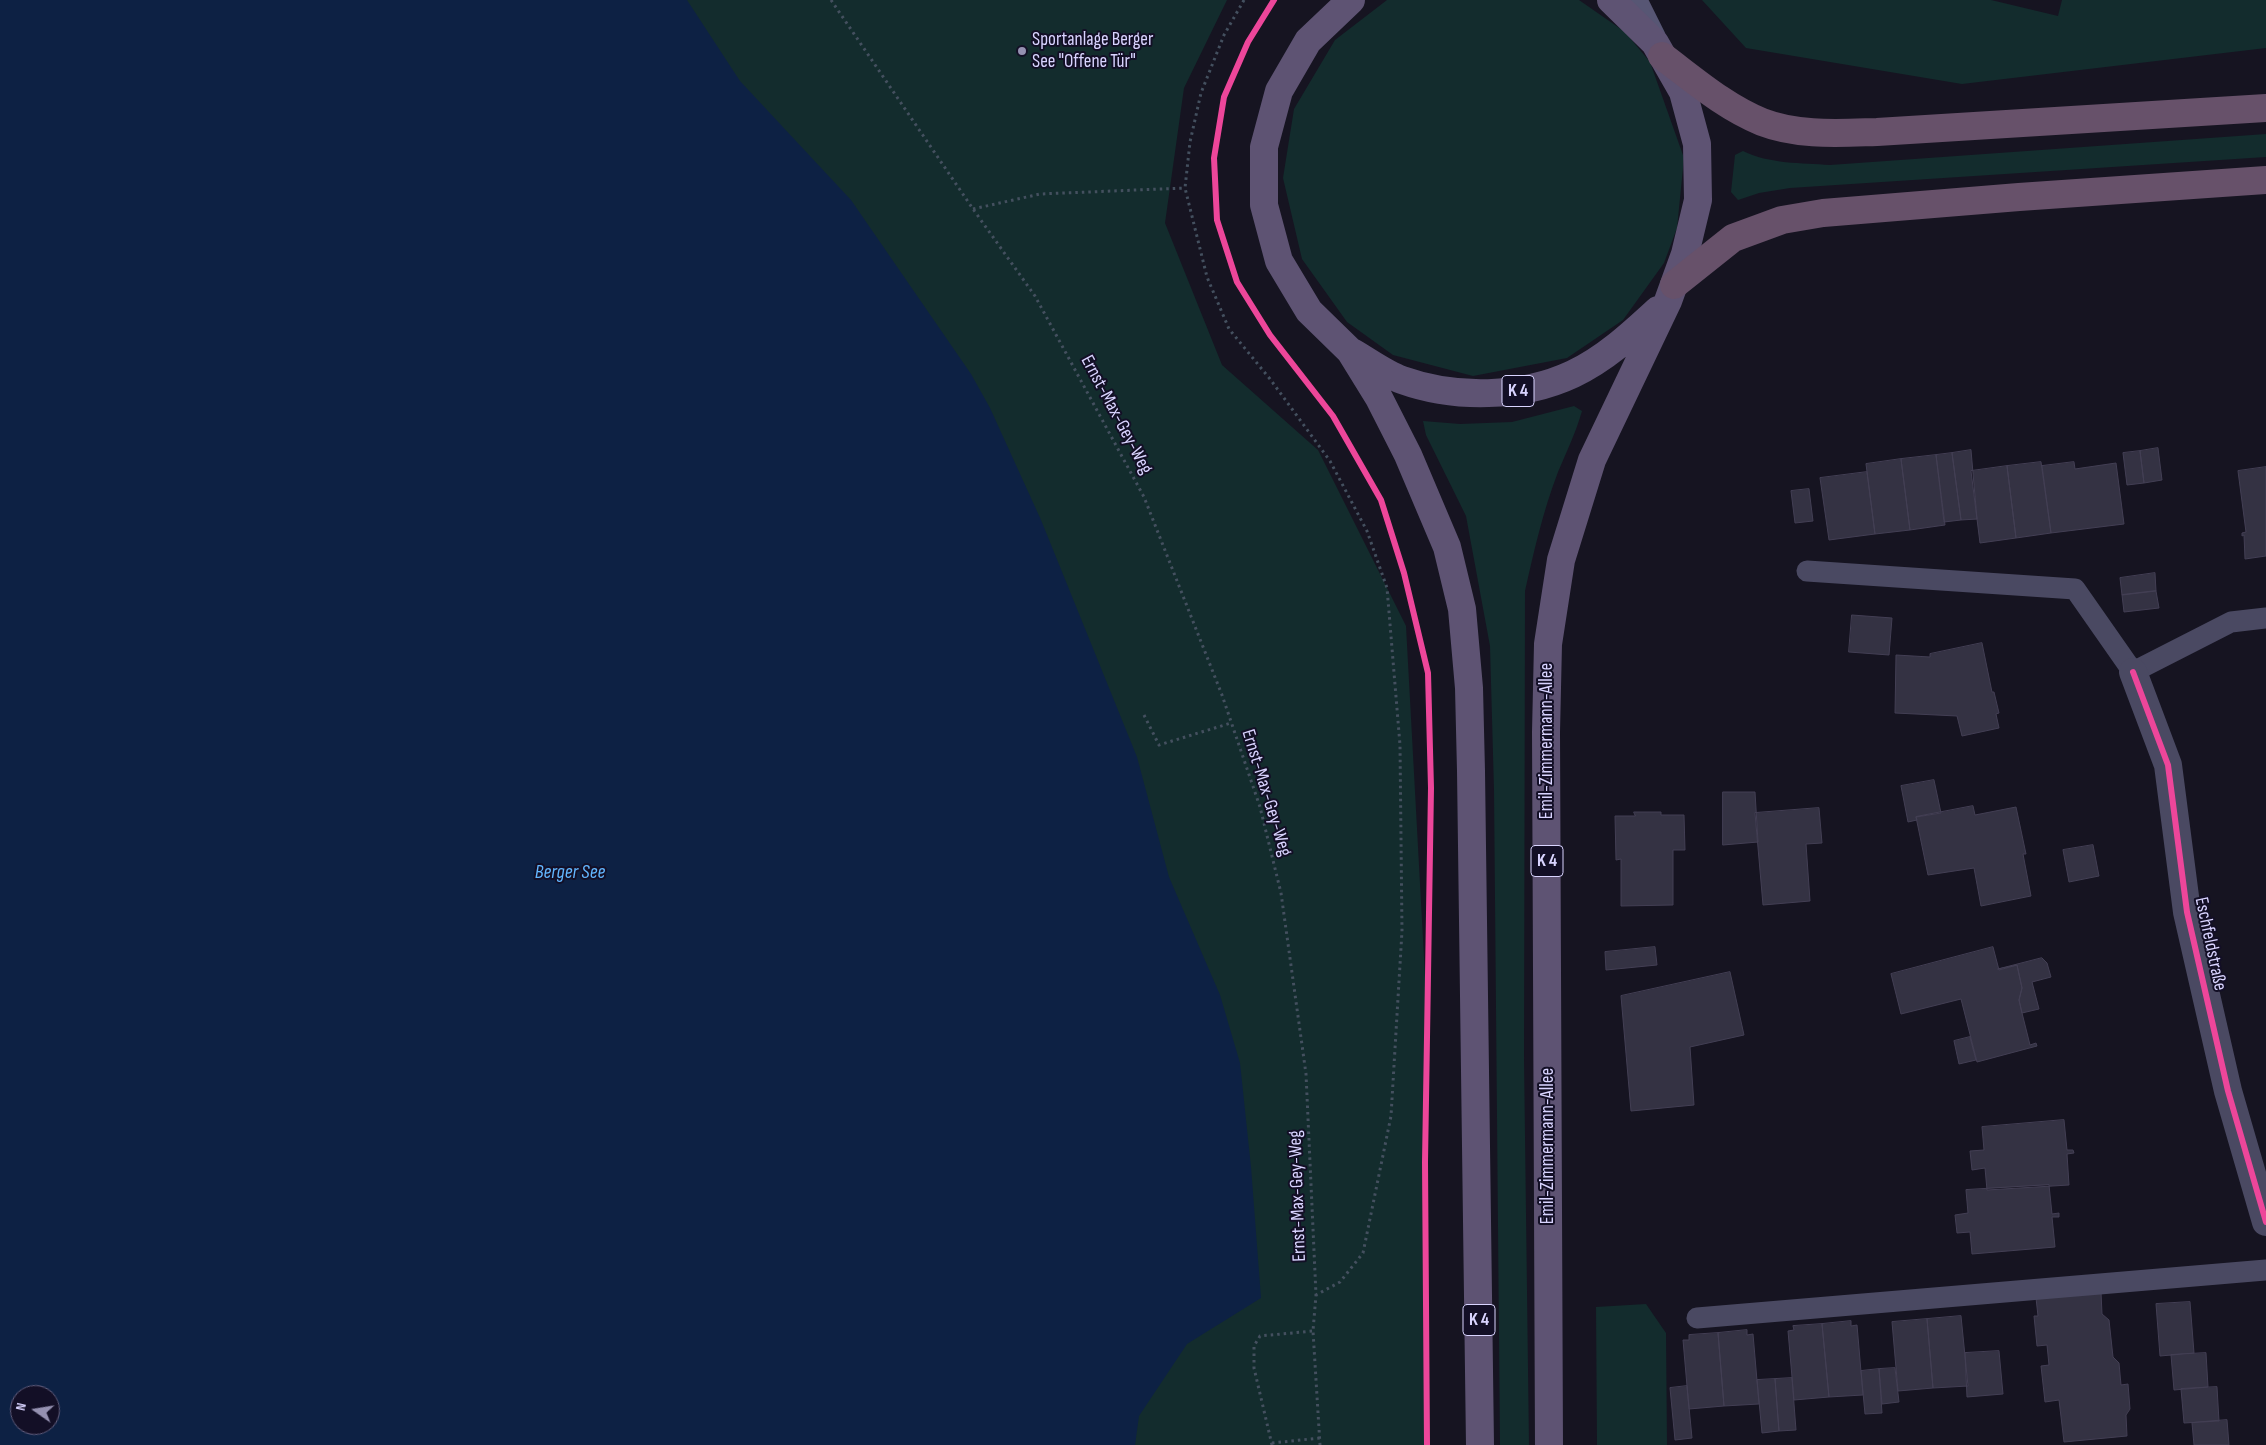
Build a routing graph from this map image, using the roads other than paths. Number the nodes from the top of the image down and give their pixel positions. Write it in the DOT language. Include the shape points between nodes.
graph roads {
  1 [pos="1330,0"];
  2 [pos="1351,0"];
  3 [pos="1611,0"];
  4 [pos="1633,0"];
  5 [pos="1308,41"];
  6 [pos="1659,50"];
  7 [pos="2266,108"];
  8 [pos="2266,180"];
  9 [pos="1671,293"];
  10 [pos="1350,351"];
  11 [pos="1807,571"];
  12 [pos="2266,618"];
  13 [pos="2133,672"];
  14 [pos="2266,1222"];
  15 [pos="2266,1270"];
  16 [pos="1697,1318"];
  17 [pos="1480,1445"];
  18 [pos="1550,1445"];
  1 -- 5 [label="main road, Emil-Zimmermann-Allee / K 4"];
  2 -- 5 [label="main road, Emil-Zimmermann-Allee / K 4"];
  3 -- 6 [label="main road, Emil-Zimmermann-Allee / K 4"];
  4 -- 6 [label="main road, Emil-Zimmermann-Allee / K 4"];
  5 -- 10 [label="main road, Emil-Zimmermann-Allee / K 4" via="1279,91 1264,147 1264,205 1279,261 1308,311"];
  6 -- 7 [label="highway" via="1733,107 1763,122 1791,130 1824,133 1897,131"];
  6 -- 9 [label="main road, Emil-Zimmermann-Allee / K 4" via="1683,92 1697,144 1698,200 1685,254"];
  8 -- 9 [label="highway" via="1980,200 1823,213 1782,220 1733,238"];
  9 -- 10 [label="main road, Emil-Zimmermann-Allee / K 4" via="1623,343 1573,374 1517,392 1458,394 1401,380"];
  9 -- 18 [label="main road, Emil-Zimmermann-Allee / K 4" via="1592,460 1561,560 1548,644"];
  10 -- 17 [label="main road, Emil-Zimmermann-Allee / K 4" via="1408,455 1447,547 1462,609 1469,688 1471,771"];
  11 -- 13 [label="lane" via="2075,589"];
  12 -- 13 [label="lane" via="2231,622"];
  13 -- 14 [label="street, Eschfeldstraße" via="2168,764 2187,912 2228,1091"];
  15 -- 16 [label="lane"];
}
